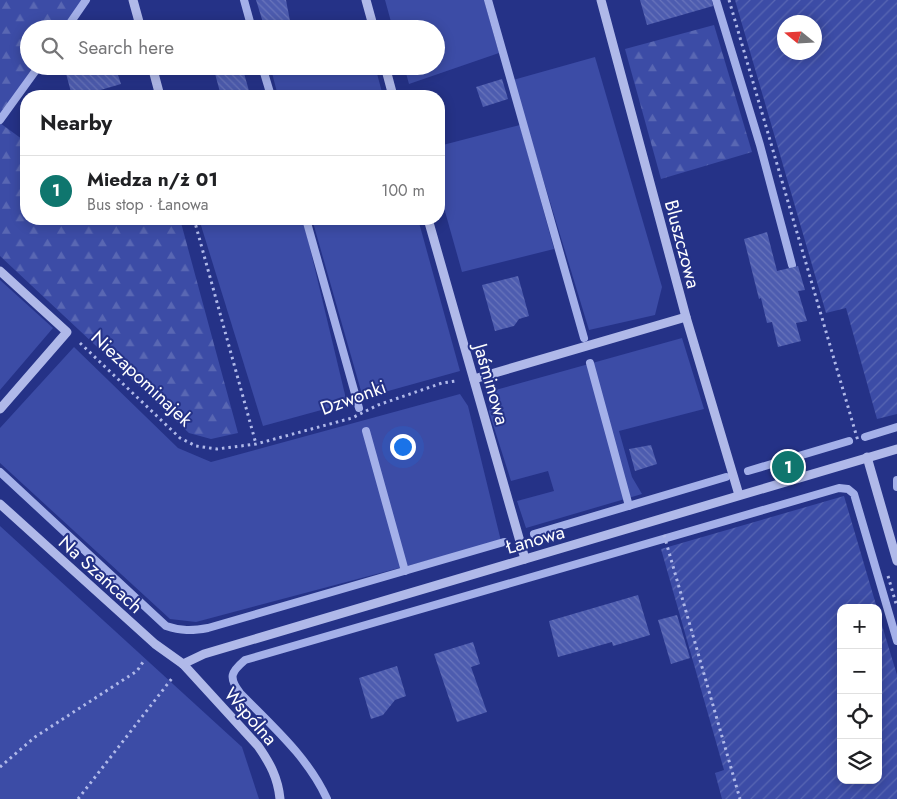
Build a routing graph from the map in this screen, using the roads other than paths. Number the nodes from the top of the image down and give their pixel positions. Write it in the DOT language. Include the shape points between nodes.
graph roads {
  1 [pos="133,0"];
  2 [pos="366,0"];
  3 [pos="601,0"];
  4 [pos="139,20"];
  5 [pos="372,20"];
  6 [pos="154,75"];
  7 [pos="387,75"];
  8 [pos="158,90"];
  9 [pos="391,90"];
  10 [pos="430,225"];
  11 [pos="0,271"];
  12 [pos="686,317"];
  13 [pos="474,379"];
  14 [pos="0,409"];
  15 [pos="897,449"];
  16 [pos="867,457"];
  17 [pos="740,495"];
  18 [pos="0,504"];
  19 [pos="525,559"];
  20 [pos="897,561"];
  21 [pos="183,664"];
  22 [pos="280,799"];
  1 -- 4 [label="street"];
  2 -- 5 [label="street"];
  3 -- 12 [label="street, Bluszczowa"];
  6 -- 8 [label="street"];
  7 -- 9 [label="street"];
  10 -- 13 [label="street, Jaśminowa"];
  11 -- 14 [label="street, Niezapominajek" via="67,332"];
  12 -- 13 [label="street"];
  12 -- 17 [label="street, Bluszczowa"];
  13 -- 19 [label="street, Jaśminowa"];
  15 -- 16 [label="street, Łanowa"];
  16 -- 17 [label="street, Łanowa"];
  16 -- 20 [label="street"];
  17 -- 19 [label="street, Łanowa"];
  18 -- 21 [label="street, Na Szańcach" via="154,644"];
  19 -- 21 [label="street, Łanowa" via="204,654"];
  21 -- 22 [label="street, Wspólna" via="258,746 276,775"];
}
